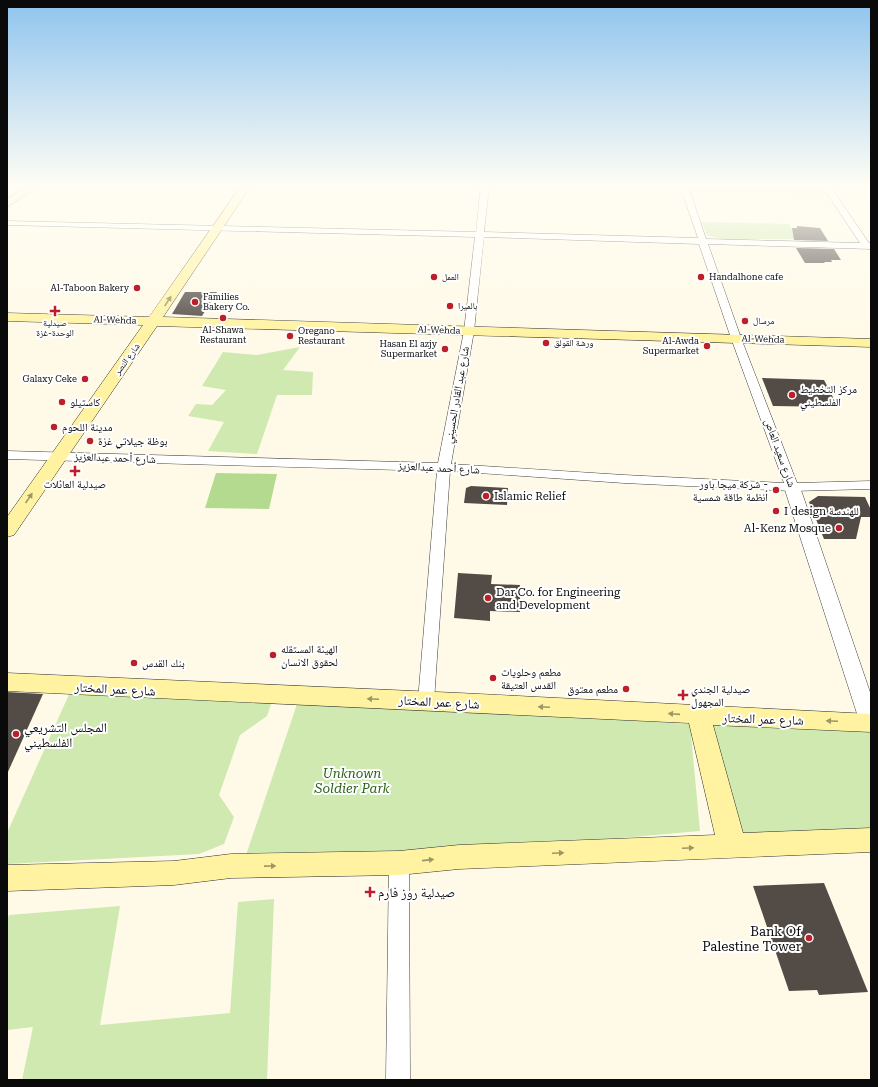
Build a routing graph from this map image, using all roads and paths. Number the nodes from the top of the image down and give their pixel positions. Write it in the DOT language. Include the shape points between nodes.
graph roads {
  1 [pos="202,237"];
  2 [pos="481,237"];
  3 [pos="536,237"];
  4 [pos="702,237"];
  5 [pos="862,237"];
  6 [pos="704,242"];
  7 [pos="869,246"];
  8 [pos="7,317"];
  9 [pos="146,320"];
  10 [pos="469,331"];
  11 [pos="736,338"];
  12 [pos="871,344"];
  13 [pos="7,455"];
  14 [pos="49,456"];
  15 [pos="444,467"];
  16 [pos="871,486"];
  17 [pos="792,487"];
  18 [pos="7,507"];
  19 [pos="7,531"];
  20 [pos="7,682"];
  21 [pos="426,701"];
  22 [pos="699,716"];
  23 [pos="871,723"];
  24 [pos="871,840"];
  25 [pos="732,846"];
  26 [pos="399,863"];
  27 [pos="7,878"];
  28 [pos="398,1080"];
  1 -- 9 [label="main road, شارع النصر"];
  2 -- 10 [label="street, شارع عبد القادر الحسيني"];
  3 -- 6 [label="street"];
  4 -- 6 [label="street, شارع سعيد العاص"];
  5 -- 7 [label="street"];
  6 -- 7 [label="street"];
  6 -- 11 [label="street, شارع سعيد العاص"];
  8 -- 9 [label="main road, Al-Wehda"];
  9 -- 10 [label="main road, Al-Wehda"];
  9 -- 14 [label="main road, شارع النصر"];
  10 -- 11 [label="main road, Al-Wehda"];
  10 -- 15 [label="street, شارع عبد القادر الحسيني"];
  11 -- 12 [label="main road, Al-Wehda"];
  11 -- 17 [label="street, شارع سعيد العاص"];
  13 -- 14 [label="street, شارع أحمد عبدالعزيز"];
  14 -- 15 [label="street, شارع أحمد عبدالعزيز"];
  14 -- 18 [label="main road, شارع النصر"];
  19 -- 14 [label="main road, شارع النصر, one-way"];
  15 -- 17 [label="street, شارع أحمد عبدالعزيز"];
  15 -- 21 [label="street, شارع عبد القادر الحسيني"];
  16 -- 17 [label="street, شارع أحمد عبدالعزيز"];
  17 -- 23 [label="street, شارع سعيد العاص"];
  21 -- 20 [label="main road, شارع عمر المختار, one-way" via="154,691"];
  22 -- 21 [label="main road, شارع عمر المختار, one-way"];
  23 -- 22 [label="main road, شارع عمر المختار, one-way"];
  22 -- 25 [label="main road"];
  24 -- 25 [label="main road"];
  26 -- 25 [label="main road, one-way" via="459,857"];
  27 -- 26 [label="main road, one-way" via="174,873 232,866"];
  26 -- 28 [label="street"];
}
